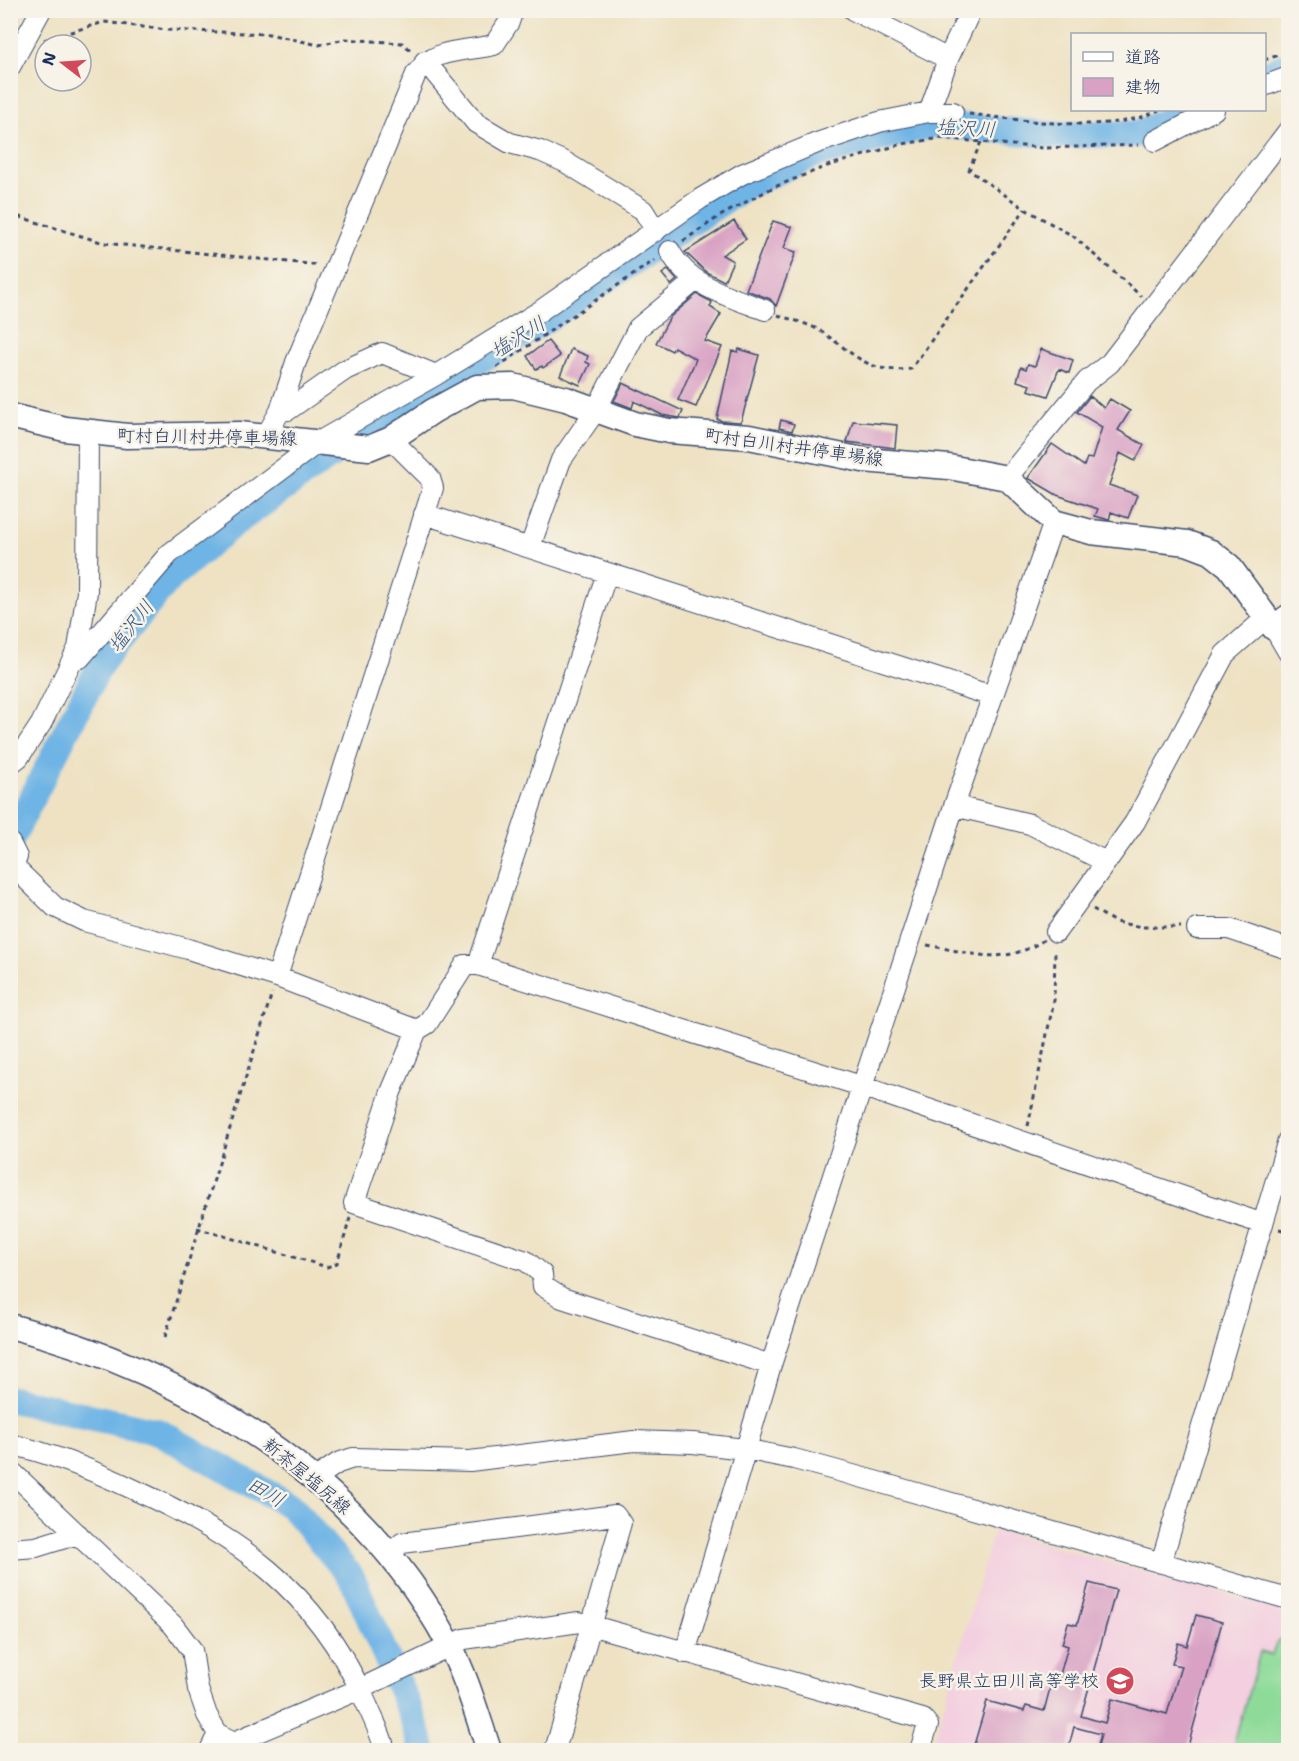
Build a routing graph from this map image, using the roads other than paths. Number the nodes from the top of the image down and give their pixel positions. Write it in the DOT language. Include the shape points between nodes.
graph roads {
  1 [pos="41,10"];
  2 [pos="513,10"];
  3 [pos="853,10"];
  4 [pos="971,10"];
  5 [pos="948,59"];
  6 [pos="425,61"];
  7 [pos="10,67"];
  8 [pos="1288,77"];
  9 [pos="1266,85"];
  10 [pos="1212,111"];
  11 [pos="929,112"];
  12 [pos="953,112"];
  13 [pos="1288,131"];
  14 [pos="1155,141"];
  15 [pos="656,231"];
  16 [pos="670,251"];
  17 [pos="696,279"];
  18 [pos="765,310"];
  19 [pos="436,375"];
  20 [pos="280,411"];
  21 [pos="596,411"];
  22 [pos="10,416"];
  23 [pos="88,432"];
  24 [pos="266,436"];
  25 [pos="391,439"];
  26 [pos="323,442"];
  27 [pos="1007,478"];
  28 [pos="424,514"];
  29 [pos="1054,522"];
  30 [pos="530,547"];
  31 [pos="607,573"];
  32 [pos="1276,621"];
  33 [pos="1288,652"];
  34 [pos="73,660"];
  35 [pos="992,696"];
  36 [pos="10,764"];
  37 [pos="954,806"];
  38 [pos="13,861"];
  39 [pos="1106,862"];
  40 [pos="1197,929"];
  41 [pos="1056,932"];
  42 [pos="1288,949"];
  43 [pos="478,965"];
  44 [pos="277,977"];
  45 [pos="417,1030"];
  46 [pos="864,1087"];
  47 [pos="1288,1140"];
  48 [pos="1263,1224"];
  49 [pos="10,1326"];
  50 [pos="771,1365"];
  51 [pos="10,1444"];
  52 [pos="744,1449"];
  53 [pos="10,1470"];
  54 [pos="315,1479"];
  55 [pos="78,1534"];
  56 [pos="10,1550"];
  57 [pos="390,1553"];
  58 [pos="1161,1563"];
  59 [pos="1288,1599"];
  60 [pos="591,1625"];
  61 [pos="445,1649"];
  62 [pos="685,1653"];
  63 [pos="362,1688"];
  64 [pos="214,1742"];
  65 [pos="385,1750"];
  66 [pos="489,1750"];
  67 [pos="555,1750"];
  68 [pos="920,1750"];
  1 -- 7 [label="street"];
  2 -- 6 [label="street" via="494,45 447,52"];
  3 -- 5 [label="street"];
  4 -- 5 [label="street"];
  5 -- 11 [label="street"];
  6 -- 15 [label="street" via="476,123 510,142 565,162 643,210"];
  6 -- 20 [label="street" via="416,74 296,362"];
  8 -- 9 [label="street"];
  10 -- 14 [label="street"];
  11 -- 12 [label="street"];
  11 -- 15 [label="street" via="879,122 742,174"];
  13 -- 27 [label="street" via="1110,363 1087,381"];
  15 -- 19 [label="street" via="540,311"];
  16 -- 17 [label="street" via="676,263"];
  17 -- 18 [label="street" via="723,296"];
  17 -- 21 [label="street" via="638,328"];
  19 -- 20 [label="street" via="382,353 345,370 288,410"];
  19 -- 26 [label="street"];
  20 -- 24 [label="street"];
  21 -- 25 [label="main road, 町村白川村井停車場線" via="513,386 477,387"];
  21 -- 27 [label="main road, 町村白川村井停車場線" via="669,431 749,437 863,460 949,467"];
  21 -- 30 [label="street" via="561,460"];
  22 -- 23 [label="main road, 町村白川村井停車場線"];
  23 -- 24 [label="main road, 町村白川村井停車場線" via="135,437"];
  23 -- 34 [label="street" via="87,592"];
  24 -- 26 [label="main road, 町村白川村井停車場線"];
  25 -- 26 [label="main road, 町村白川村井停車場線" via="369,448"];
  25 -- 28 [label="street" via="430,478 434,488"];
  26 -- 34 [label="street" via="169,554 80,658"];
  27 -- 29 [label="main road"];
  28 -- 30 [label="street"];
  28 -- 44 [label="street"];
  29 -- 32 [label="main road" via="1091,532 1158,538 1200,547 1228,566"];
  29 -- 35 [label="street"];
  30 -- 31 [label="street"];
  31 -- 35 [label="street"];
  31 -- 43 [label="street"];
  32 -- 33 [label="street"];
  32 -- 39 [label="street" via="1225,654 1135,822"];
  34 -- 36 [label="street" via="41,724 19,758"];
  35 -- 37 [label="street"];
  37 -- 39 [label="street" via="1030,824"];
  37 -- 46 [label="street"];
  38 -- 44 [label="street" via="55,907 84,921"];
  39 -- 41 [label="street"];
  40 -- 42 [label="street" via="1229,929"];
  43 -- 45 [label="street" via="465,965 427,1024"];
  43 -- 46 [label="street"];
  44 -- 45 [label="street"];
  45 -- 50 [label="street" via="391,1092 354,1203 526,1261 542,1274 543,1286 562,1298"];
  46 -- 48 [label="street"];
  46 -- 50 [label="street"];
  47 -- 48 [label="street"];
  48 -- 58 [label="street"];
  49 -- 54 [label="main road, 新茶屋塩尻線" via="91,1351 178,1388 258,1435"];
  50 -- 52 [label="street"];
  51 -- 63 [label="street" via="103,1475 179,1510 259,1560 311,1610"];
  52 -- 54 [label="street" via="634,1441 470,1461 353,1458"];
  52 -- 58 [label="street" via="794,1459"];
  52 -- 62 [label="street"];
  53 -- 55 [label="street"];
  54 -- 57 [label="main road, 新茶屋塩尻線"];
  55 -- 56 [label="street" via="36,1547"];
  55 -- 64 [label="street" via="174,1625 192,1650"];
  57 -- 60 [label="street" via="402,1543 615,1515 621,1523"];
  57 -- 61 [label="main road, 新茶屋塩尻線"];
  58 -- 59 [label="street"];
  60 -- 61 [label="street" via="579,1623 464,1639"];
  60 -- 62 [label="street"];
  60 -- 67 [label="street"];
  61 -- 63 [label="street"];
  61 -- 66 [label="main road, 新茶屋塩尻線" via="466,1683"];
  62 -- 68 [label="street" via="923,1719 928,1725"];
  63 -- 64 [label="street" via="234,1742"];
  63 -- 65 [label="street"];
}
